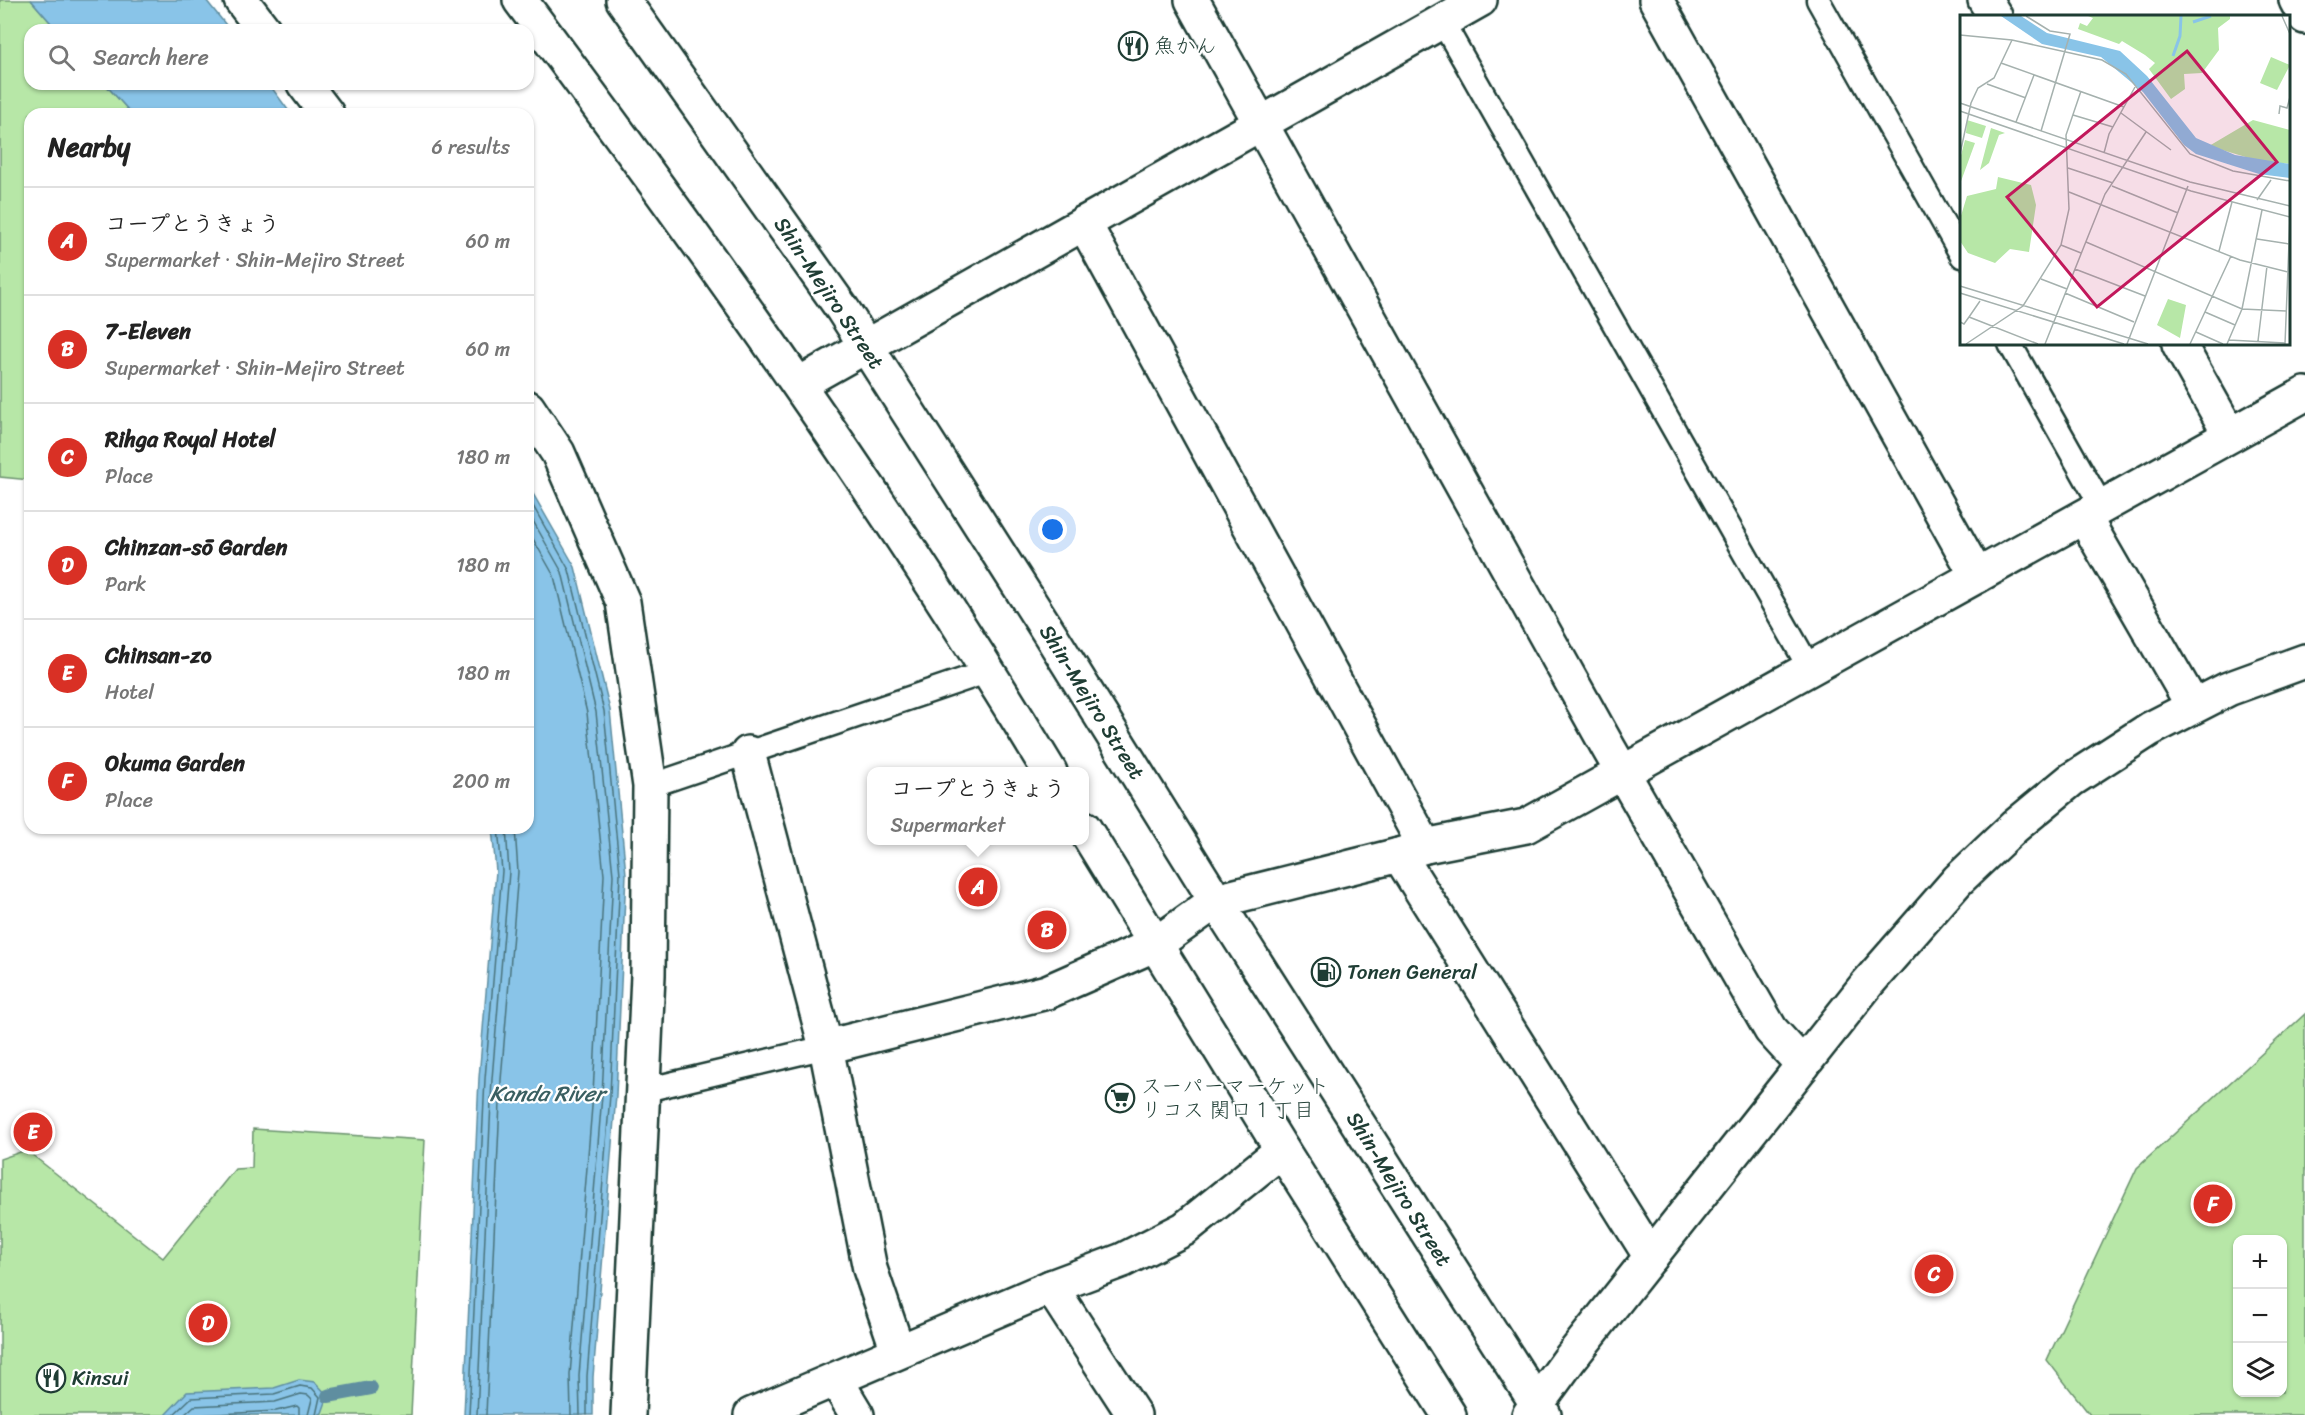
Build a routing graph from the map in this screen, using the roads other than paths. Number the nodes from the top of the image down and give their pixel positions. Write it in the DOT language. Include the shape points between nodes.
graph roads {
  1 [pos="242,0"];
  2 [pos="520,0"];
  3 [pos="623,0"];
  4 [pos="1192,0"];
  5 [pos="1480,0"];
  6 [pos="1656,0"];
  7 [pos="1818,0"];
  8 [pos="1985,0"];
  9 [pos="2296,0"];
  10 [pos="1994,15"];
  11 [pos="2305,17"];
  12 [pos="1442,21"];
  13 [pos="260,24"];
  14 [pos="309,90"];
  15 [pos="322,108"];
  16 [pos="1261,123"];
  17 [pos="1084,223"];
  18 [pos="1960,252"];
  19 [pos="2010,345"];
  20 [pos="2180,345"];
  21 [pos="866,346"];
  22 [pos="799,384"];
  23 [pos="2305,394"];
  24 [pos="534,417"];
  25 [pos="2230,435"];
  26 [pos="2093,512"];
  27 [pos="1977,576"];
  28 [pos="2305,661"];
  29 [pos="1810,669"];
  30 [pos="989,671"];
  31 [pos="2193,706"];
  32 [pos="748,753"];
  33 [pos="1048,767"];
  34 [pos="1623,772"];
  35 [pos="650,786"];
  36 [pos="1089,836"];
  37 [pos="1412,851"];
  38 [pos="1216,901"];
  39 [pos="1156,944"];
  40 [pos="826,1047"];
  41 [pos="1803,1065"];
  42 [pos="641,1091"];
  43 [pos="1282,1150"];
  44 [pos="1651,1257"];
  45 [pos="1051,1287"];
  46 [pos="898,1351"];
  47 [pos="836,1380"];
  48 [pos="1537,1411"];
  49 [pos="628,1415"];
  50 [pos="751,1415"];
  51 [pos="857,1415"];
  52 [pos="1134,1415"];
  53 [pos="1449,1415"];
  1 -- 13 [label="street"];
  2 -- 22 [label="street"];
  3 -- 21 [label="street, Shin-Mejiro Street"];
  4 -- 16 [label="street"];
  5 -- 12 [label="street"];
  6 -- 27 [label="street"];
  7 -- 18 [label="lane"];
  8 -- 10 [label="street"];
  9 -- 11 [label="street"];
  12 -- 16 [label="street"];
  12 -- 29 [label="lane"];
  14 -- 15 [label="street"];
  16 -- 17 [label="street"];
  16 -- 34 [label="street"];
  17 -- 21 [label="street"];
  17 -- 37 [label="street"];
  19 -- 26 [label="lane"];
  20 -- 25 [label="street"];
  21 -- 22 [label="street"];
  21 -- 38 [label="street, Shin-Mejiro Street"];
  22 -- 30 [label="street"];
  23 -- 25 [label="street"];
  24 -- 35 [label="street" via="558,453 624,602"];
  25 -- 26 [label="street"];
  26 -- 27 [label="street"];
  26 -- 31 [label="street"];
  27 -- 29 [label="street"];
  28 -- 31 [label="street"];
  29 -- 34 [label="street"];
  30 -- 32 [label="lane"];
  30 -- 33 [label="street"];
  31 -- 41 [label="street" via="2071,780 2014,827 1906,937"];
  32 -- 35 [label="lane"];
  32 -- 40 [label="street"];
  34 -- 37 [label="street" via="1526,826"];
  34 -- 41 [label="street" via="1771,1030"];
  35 -- 42 [label="street" via="648,975"];
  36 -- 39 [label="street"];
  37 -- 38 [label="street"];
  37 -- 44 [label="street"];
  38 -- 39 [label="street"];
  38 -- 48 [label="street, Shin-Mejiro Street"];
  39 -- 40 [label="street" via="1047,992"];
  39 -- 43 [label="street"];
  40 -- 42 [label="lane"];
  40 -- 46 [label="street" via="870,1269"];
  41 -- 44 [label="street"];
  42 -- 49 [label="street"];
  43 -- 45 [label="street" via="1184,1228 1123,1260"];
  43 -- 53 [label="street"];
  44 -- 48 [label="street"];
  45 -- 46 [label="street"];
  45 -- 52 [label="street"];
  46 -- 47 [label="street"];
  47 -- 50 [label="street"];
  47 -- 51 [label="street"];
}
